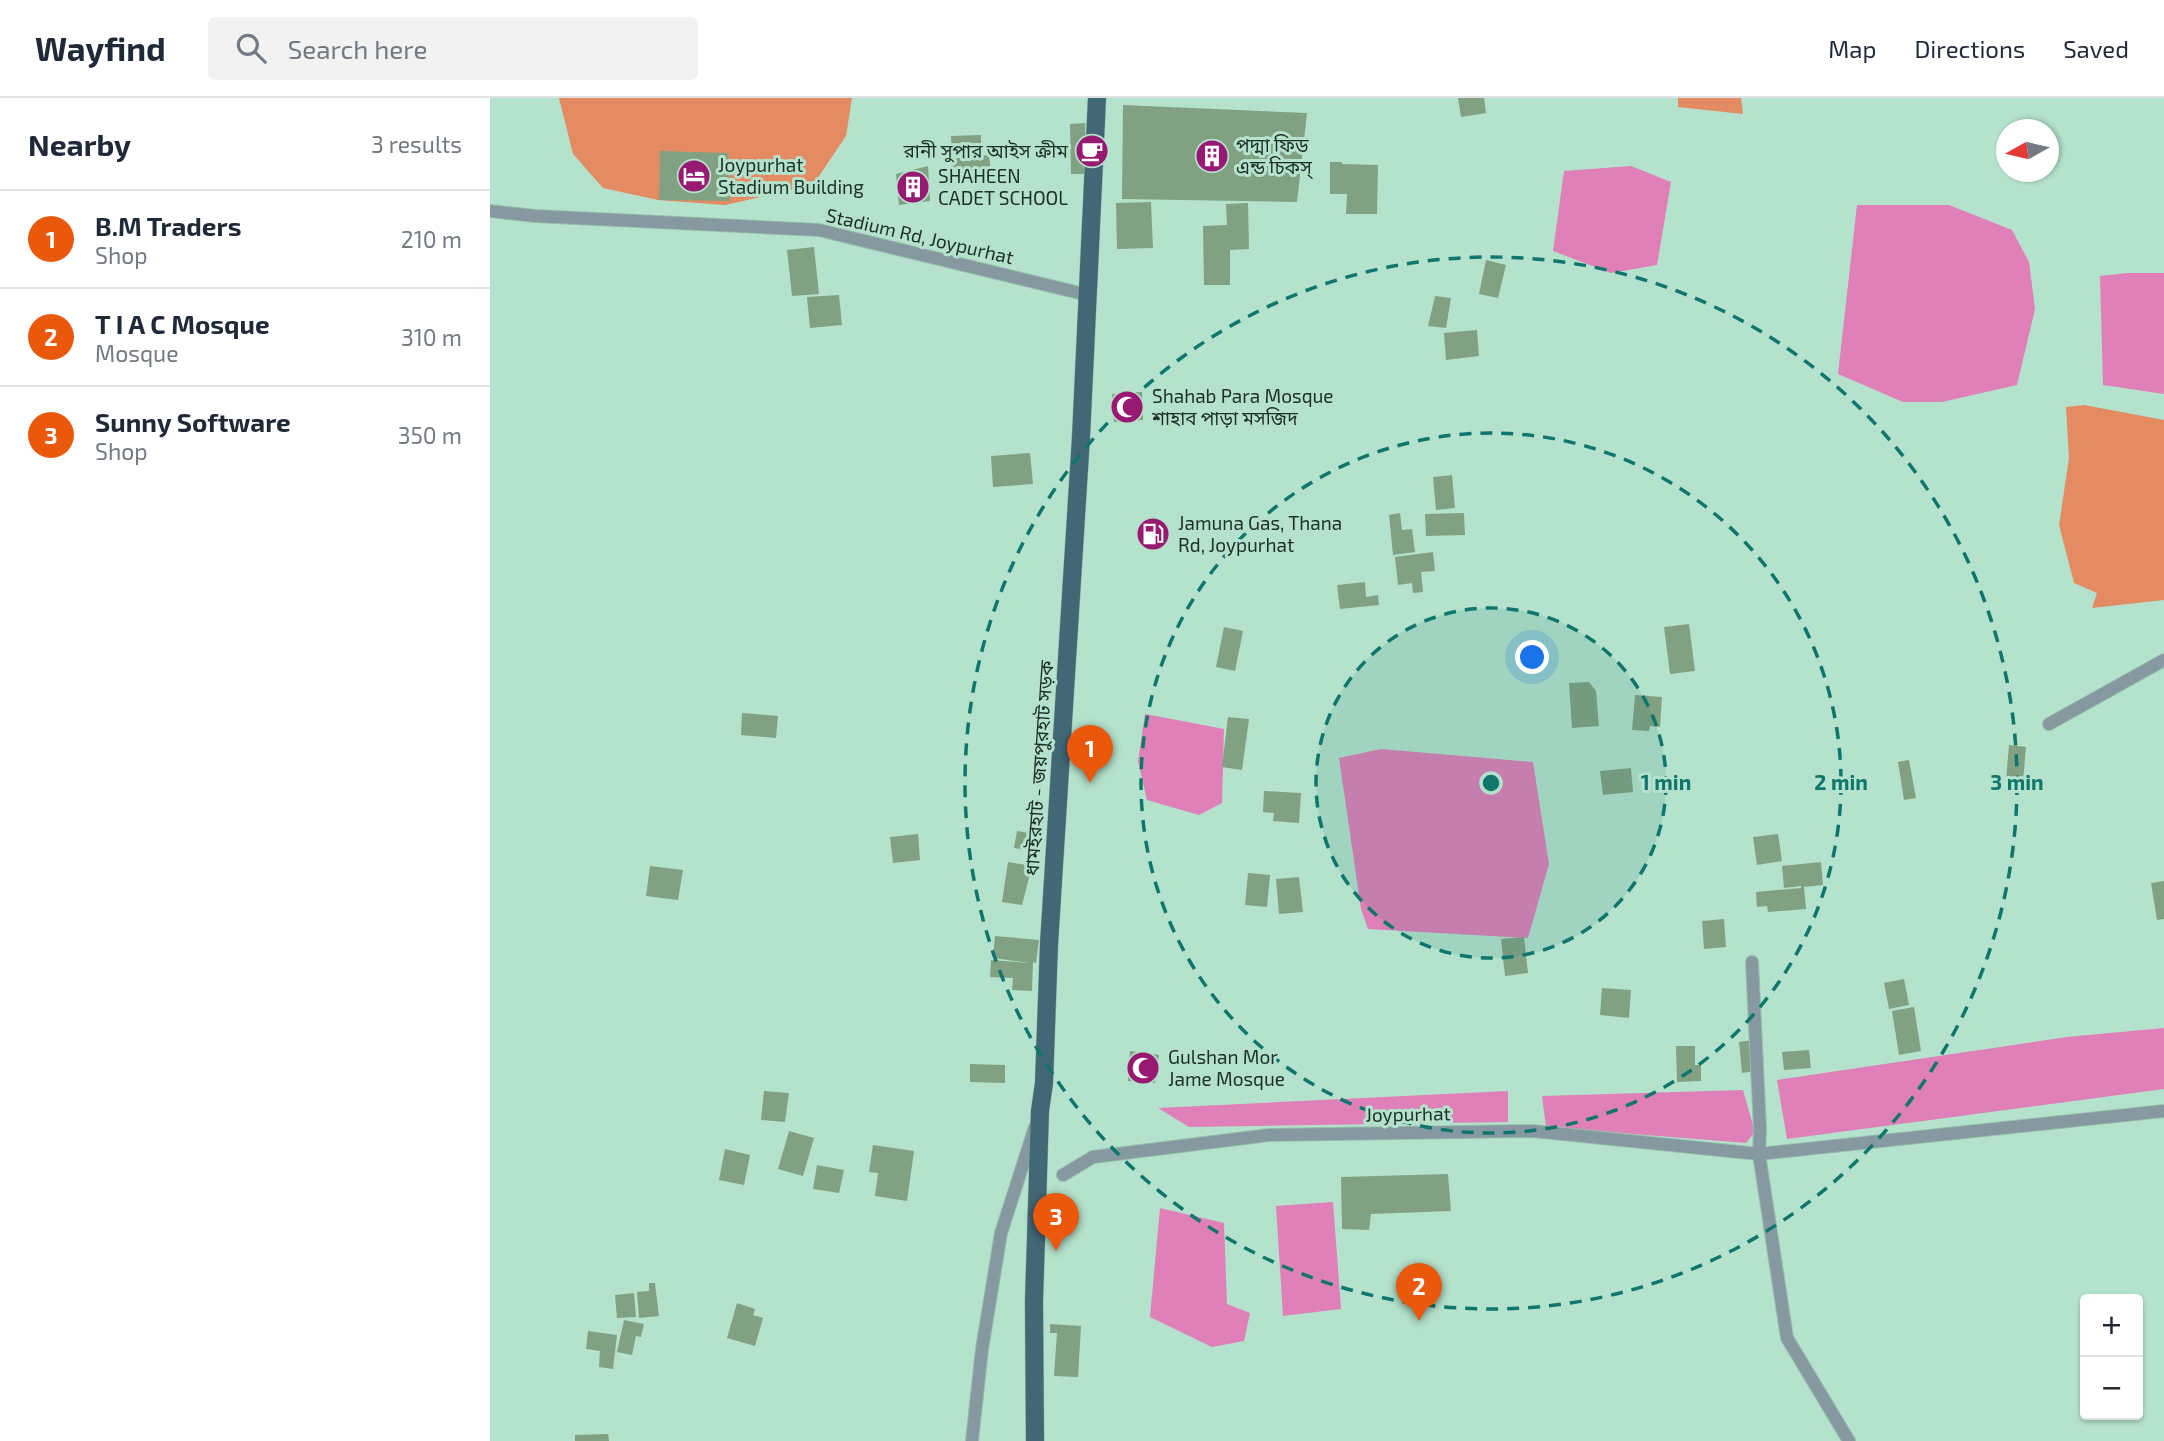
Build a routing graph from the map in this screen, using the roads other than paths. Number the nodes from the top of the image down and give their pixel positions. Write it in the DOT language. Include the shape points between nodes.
graph roads {
  1 [pos="1097,98"];
  2 [pos="490,211"];
  3 [pos="1088,295"];
  4 [pos="2164,660"];
  5 [pos="2049,724"];
  6 [pos="1752,962"];
  7 [pos="1040,1111"];
  8 [pos="2164,1111"];
  9 [pos="1759,1154"];
  10 [pos="1063,1175"];
  11 [pos="972,1441"];
  12 [pos="1035,1441"];
  13 [pos="1849,1441"];
  1 -- 3 [label="main road, ধামইরহাট - জয়পুরহাট সড়ক"];
  2 -- 3 [label="street, Stadium Rd, Joypurhat" via="819,230"];
  3 -- 7 [label="main road, ধামইরহাট - জয়পুরহাট সড়ক"];
  4 -- 5 [label="street"];
  6 -- 9 [label="street"];
  7 -- 11 [label="street" via="1001,1233"];
  7 -- 12 [label="main road, ধামইরহাট - জয়পুরহাট সড়ক"];
  8 -- 9 [label="street, Joypurhat"];
  9 -- 10 [label="street, Joypurhat" via="1533,1131 1269,1135 1093,1157"];
  9 -- 13 [label="street" via="1787,1338"];
}
